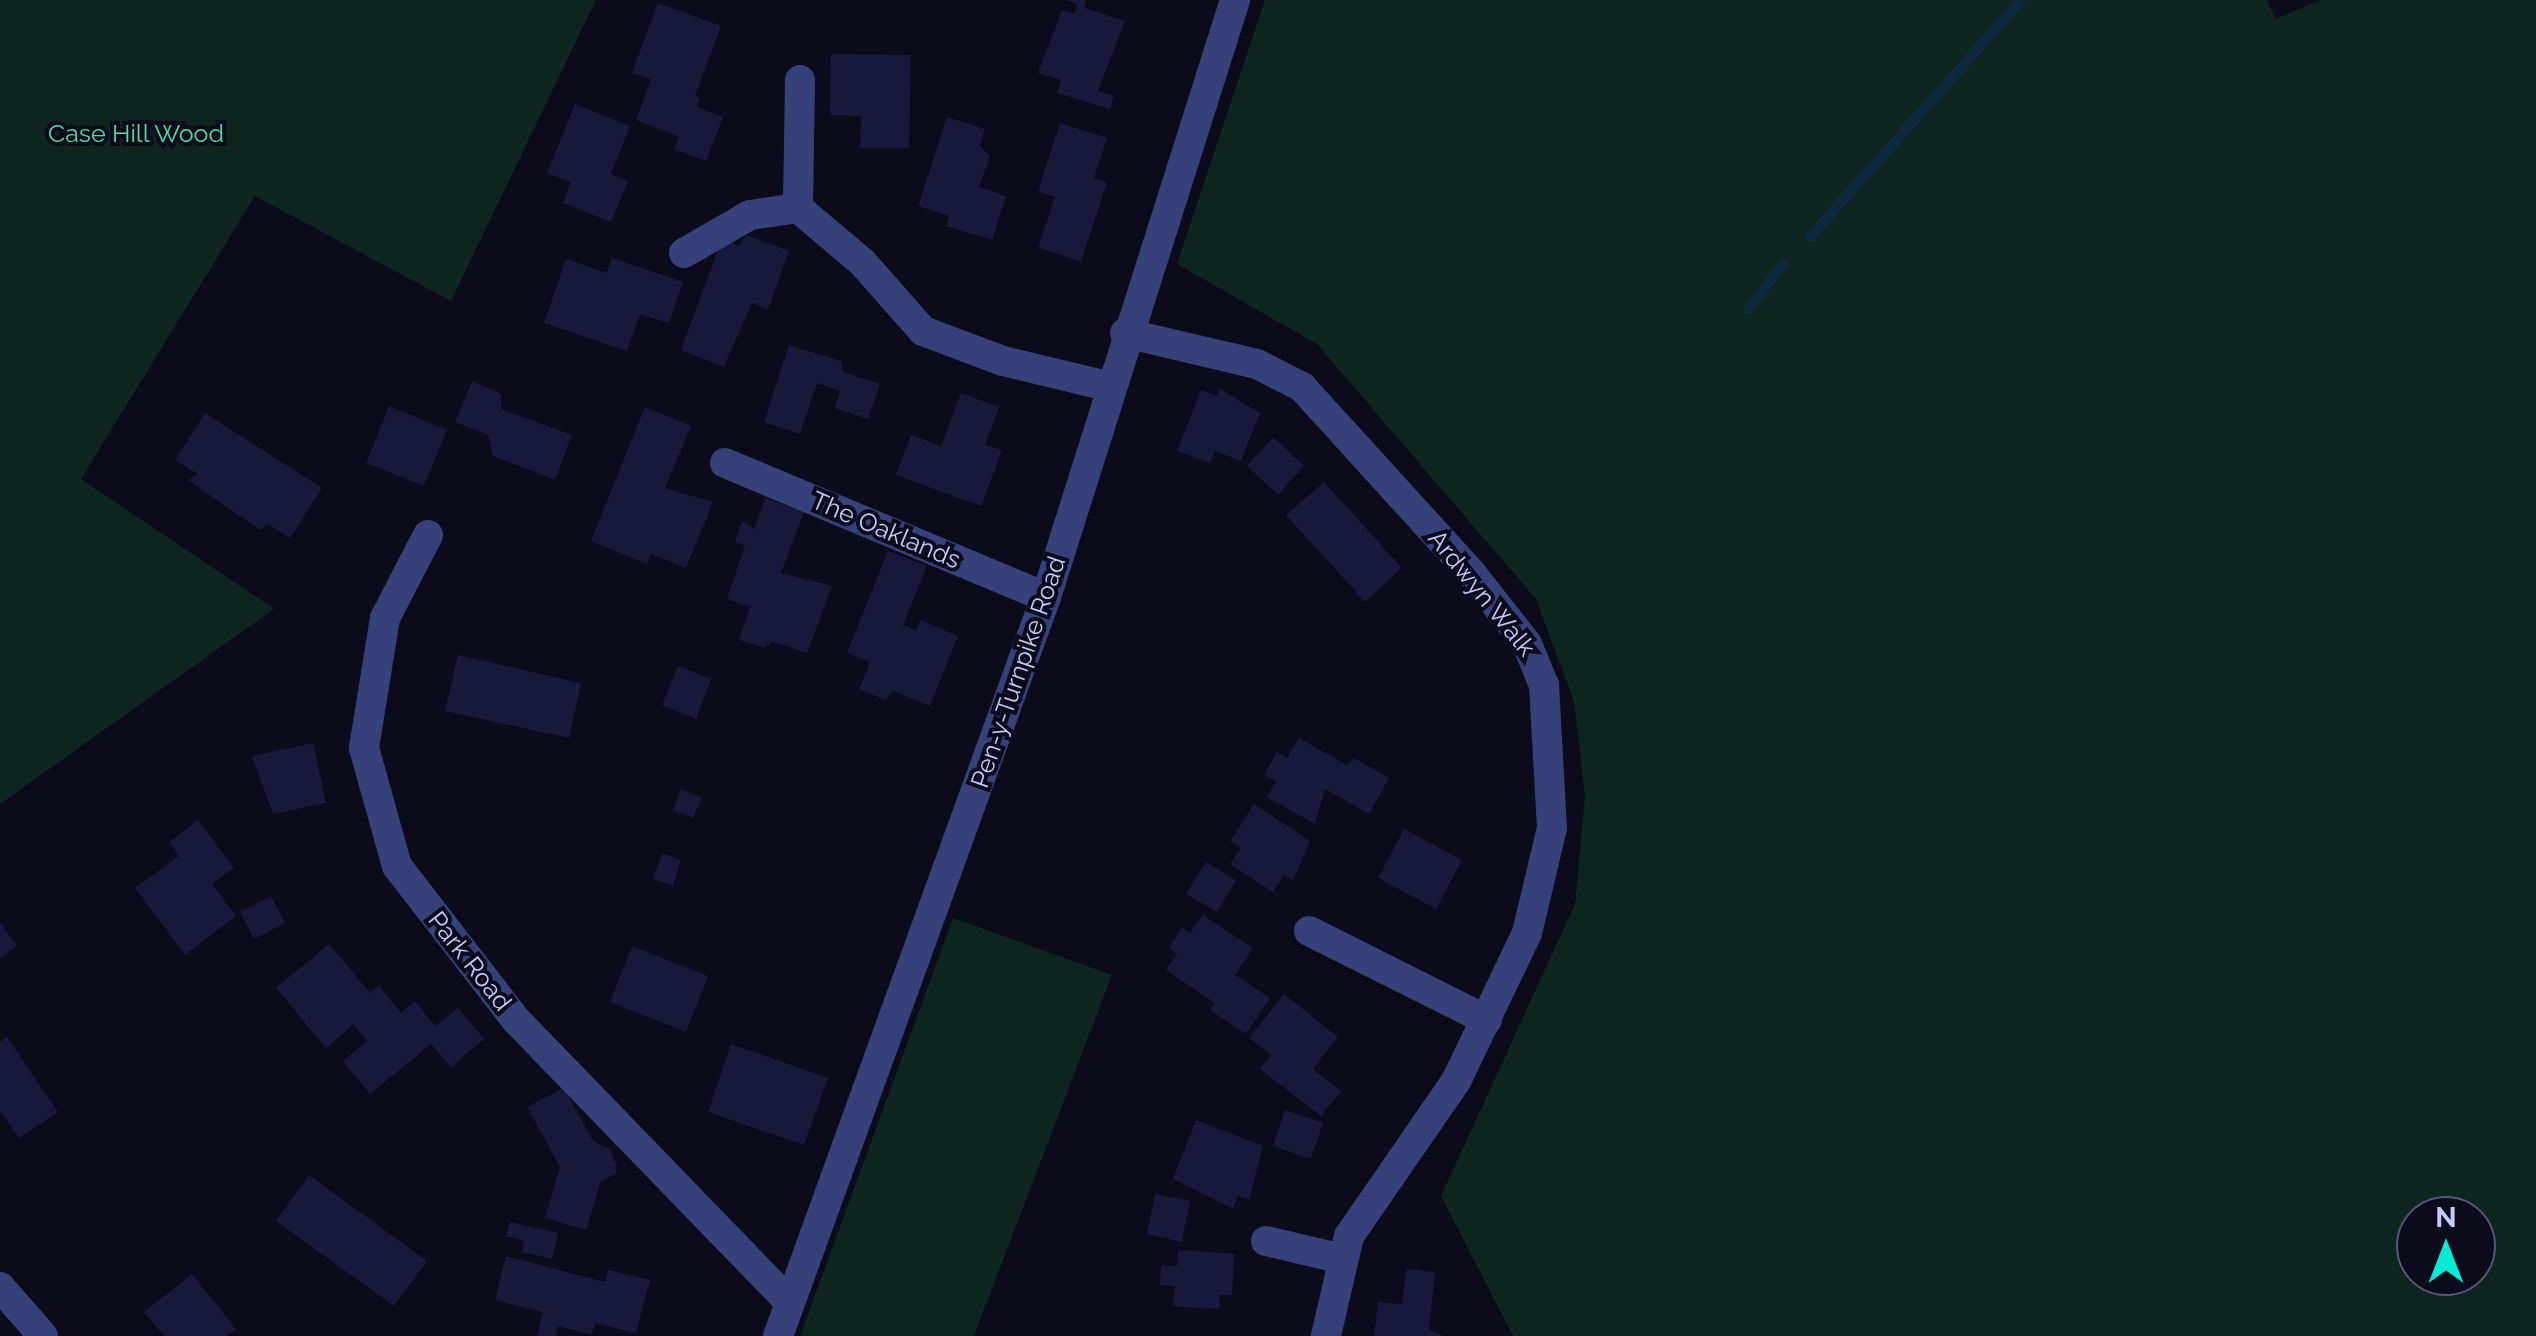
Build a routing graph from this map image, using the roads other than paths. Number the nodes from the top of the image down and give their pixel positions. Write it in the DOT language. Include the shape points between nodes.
graph roads {
  1 [pos="1236,0"];
  2 [pos="800,80"];
  3 [pos="798,208"];
  4 [pos="684,252"];
  5 [pos="1125,333"];
  6 [pos="1111,386"];
  7 [pos="725,463"];
  8 [pos="428,535"];
  9 [pos="1046,598"];
  10 [pos="1309,931"];
  11 [pos="1487,1020"];
  12 [pos="1266,1240"];
  13 [pos="1344,1259"];
  14 [pos="0,1287"];
  15 [pos="788,1302"];
  16 [pos="43,1336"];
  17 [pos="778,1336"];
  18 [pos="1326,1336"];
  1 -- 5 [label="street, Pen-y-Turnpike Road"];
  2 -- 3 [label="street"];
  3 -- 4 [label="street" via="750,215"];
  3 -- 6 [label="street" via="862,262 923,331 1003,361"];
  5 -- 6 [label="street, Pen-y-Turnpike Road"];
  5 -- 11 [label="street, Ardwyn Walk" via="1257,364 1302,387 1472,574 1538,662 1551,770 1549,856 1527,933"];
  6 -- 9 [label="street, Pen-y-Turnpike Road"];
  7 -- 9 [label="street, The Oaklands"];
  8 -- 15 [label="street, Park Road" via="385,618 364,748 396,866 516,1020"];
  9 -- 15 [label="street, Pen-y-Turnpike Road"];
  10 -- 11 [label="street"];
  11 -- 13 [label="street, Ardwyn Walk" via="1456,1081 1356,1224"];
  12 -- 13 [label="street"];
  13 -- 18 [label="street, Ardwyn Walk"];
  14 -- 16 [label="street"];
  15 -- 17 [label="street, Pen-y-Turnpike Road"];
}
